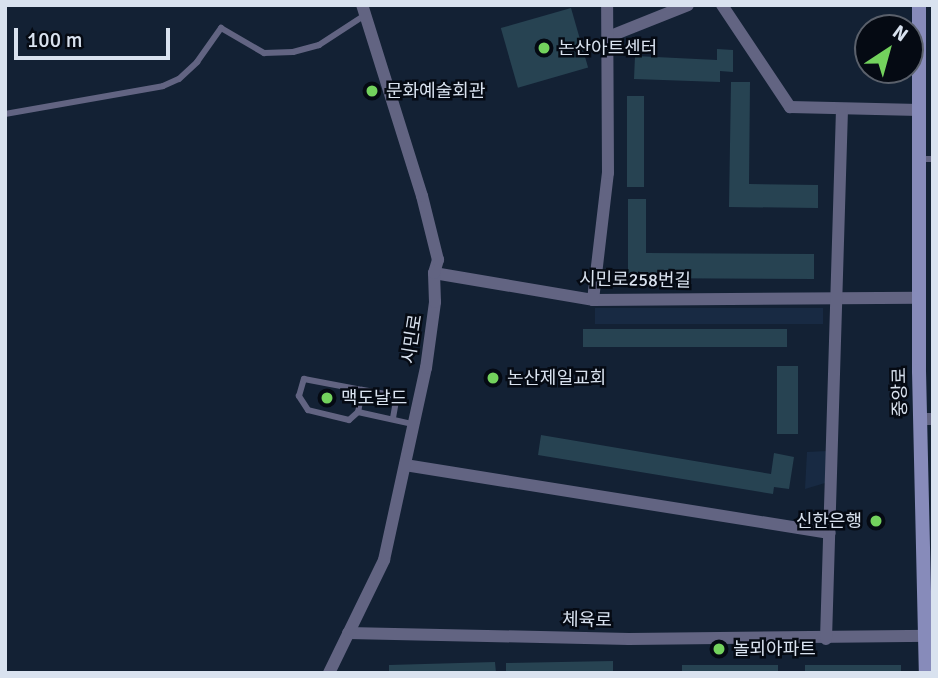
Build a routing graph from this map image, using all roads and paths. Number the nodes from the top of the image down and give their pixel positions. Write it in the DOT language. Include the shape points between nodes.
graph roads {
  1 [pos="607,5"];
  2 [pos="688,5"];
  3 [pos="722,5"];
  4 [pos="919,5"];
  5 [pos="364,10"];
  6 [pos="608,37"];
  7 [pos="842,109"];
  8 [pos="919,110"];
  9 [pos="5,114"];
  10 [pos="926,159"];
  11 [pos="926,248"];
  12 [pos="434,272"];
  13 [pos="837,298"];
  14 [pos="919,298"];
  15 [pos="593,300"];
  16 [pos="362,390"];
  17 [pos="358,412"];
  18 [pos="393,418"];
  19 [pos="926,419"];
  20 [pos="412,424"];
  21 [pos="405,465"];
  22 [pos="830,533"];
  23 [pos="348,633"];
  24 [pos="929,636"];
  25 [pos="826,639"];
  26 [pos="329,673"];
  27 [pos="926,673"];
  1 -- 6 [label="street"];
  2 -- 6 [label="street"];
  3 -- 7 [label="street" via="790,107"];
  4 -- 8 [label="street, 중앙로"];
  5 -- 9 [label="lane" via="319,45 293,51 264,53 221,28 197,62 179,79 163,86"];
  5 -- 12 [label="street, 시민로" via="432,230 438,260"];
  6 -- 15 [label="street" via="608,173"];
  7 -- 8 [label="street"];
  7 -- 13 [label="street"];
  8 -- 10 [label="street, 중앙로"];
  10 -- 11 [label="street, 중앙로"];
  11 -- 14 [label="street, 중앙로"];
  12 -- 15 [label="street, 시민로258번길"];
  12 -- 20 [label="street, 시민로" via="426,368"];
  13 -- 14 [label="street, 시민로258번길"];
  13 -- 15 [label="street, 시민로258번길"];
  13 -- 22 [label="street"];
  14 -- 19 [label="street, 중앙로"];
  16 -- 17 [label="lane"];
  16 -- 17 [label="lane" via="304,379 299,396 308,410 349,420"];
  16 -- 18 [label="lane" via="397,396"];
  17 -- 18 [label="lane"];
  18 -- 20 [label="lane"];
  19 -- 24 [label="street, 중앙로"];
  20 -- 21 [label="street, 시민로"];
  21 -- 22 [label="street"];
  21 -- 23 [label="street, 시민로" via="384,560"];
  22 -- 25 [label="street"];
  23 -- 25 [label="street, 체육로"];
  23 -- 26 [label="street, 시민로"];
  24 -- 25 [label="street, 체육로"];
  24 -- 27 [label="street, 중앙로"];
}
